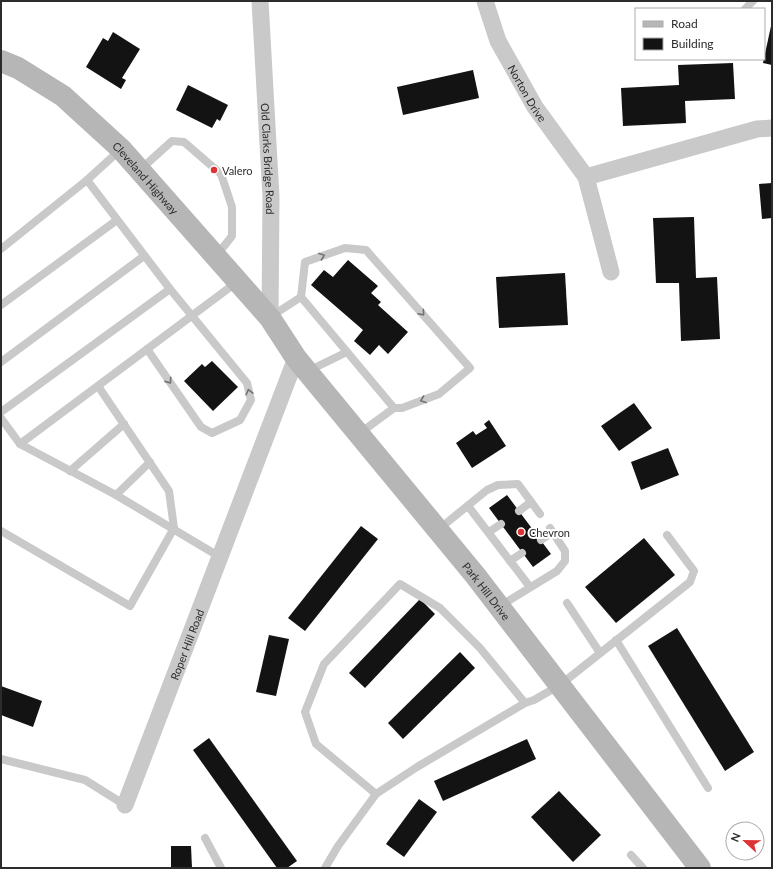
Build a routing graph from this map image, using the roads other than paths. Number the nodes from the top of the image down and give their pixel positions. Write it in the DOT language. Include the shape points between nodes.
graph roads {
  1 [pos="260,1"];
  2 [pos="485,1"];
  3 [pos="1,61"];
  4 [pos="772,128"];
  5 [pos="121,149"];
  6 [pos="140,169"];
  7 [pos="586,177"];
  8 [pos="87,180"];
  9 [pos="117,220"];
  10 [pos="1,249"];
  11 [pos="144,256"];
  12 [pos="216,257"];
  13 [pos="612,272"];
  14 [pos="237,282"];
  15 [pos="170,289"];
  16 [pos="301,297"];
  17 [pos="1,305"];
  18 [pos="193,315"];
  19 [pos="270,318"];
  20 [pos="147,349"];
  21 [pos="347,352"];
  22 [pos="1,362"];
  23 [pos="302,365"];
  24 [pos="98,386"];
  25 [pos="394,408"];
  26 [pos="1,412"];
  27 [pos="1,418"];
  28 [pos="124,424"];
  29 [pos="359,434"];
  30 [pos="20,444"];
  31 [pos="150,462"];
  32 [pos="70,471"];
  33 [pos="116,495"];
  34 [pos="531,502"];
  35 [pos="468,506"];
  36 [pos="519,511"];
  37 [pos="540,514"];
  38 [pos="501,524"];
  39 [pos="174,528"];
  40 [pos="438,530"];
  41 [pos="1,531"];
  42 [pos="489,532"];
  43 [pos="667,535"];
  44 [pos="541,540"];
  45 [pos="522,552"];
  46 [pos="220,557"];
  47 [pos="510,561"];
  48 [pos="530,587"];
  49 [pos="567,603"];
  50 [pos="499,606"];
  51 [pos="616,640"];
  52 [pos="600,653"];
  53 [pos="560,685"];
  54 [pos="525,702"];
  55 [pos="1,759"];
  56 [pos="708,788"];
  57 [pos="376,794"];
  58 [pos="124,806"];
  59 [pos="205,838"];
  60 [pos="631,855"];
  61 [pos="222,868"];
  62 [pos="325,868"];
  63 [pos="643,868"];
  64 [pos="700,868"];
  1 -- 19 [label="street, Old Clarks Bridge Road" via="271,197"];
  2 -- 7 [label="street, Norton Drive" via="498,41 534,107"];
  3 -- 5 [label="main road, Cleveland Highway" via="18,68 63,96"];
  4 -- 7 [label="street" via="756,129"];
  5 -- 6 [label="main road, Cleveland Highway"];
  5 -- 8 [label="lane"];
  6 -- 12 [label="main road, Cleveland Highway"];
  6 -- 12 [label="lane" via="172,140 184,142 220,174 232,207 232,236"];
  7 -- 13 [label="street, Norton Drive"];
  8 -- 9 [label="lane"];
  8 -- 10 [label="lane"];
  9 -- 11 [label="lane"];
  9 -- 17 [label="lane"];
  11 -- 15 [label="lane"];
  11 -- 22 [label="lane"];
  12 -- 14 [label="main road, Cleveland Highway"];
  14 -- 18 [label="lane"];
  14 -- 19 [label="main road, Cleveland Highway"];
  15 -- 18 [label="lane"];
  15 -- 26 [label="lane"];
  16 -- 19 [label="lane"];
  16 -- 21 [label="lane"];
  16 -- 25 [label="lane, one-way" via="305,262 345,248 366,250 470,368 439,394 402,408"];
  18 -- 20 [label="lane"];
  20 -- 18 [label="lane, one-way" via="201,427 212,432 240,420 251,400 247,383"];
  19 -- 23 [label="main road, Park Hill Drive"];
  20 -- 24 [label="lane"];
  21 -- 23 [label="lane"];
  21 -- 25 [label="lane"];
  23 -- 29 [label="main road, Park Hill Drive"];
  23 -- 46 [label="street, Roper Hill Road"];
  24 -- 28 [label="lane"];
  24 -- 30 [label="lane"];
  25 -- 29 [label="lane"];
  27 -- 30 [label="lane"];
  28 -- 31 [label="lane"];
  28 -- 32 [label="lane"];
  29 -- 40 [label="main road, Park Hill Drive"];
  30 -- 32 [label="lane"];
  31 -- 33 [label="lane"];
  31 -- 39 [label="lane" via="169,491"];
  32 -- 33 [label="lane"];
  33 -- 39 [label="lane"];
  34 -- 35 [label="lane" via="518,484 498,484"];
  34 -- 36 [label="lane"];
  34 -- 37 [label="lane"];
  35 -- 40 [label="lane"];
  35 -- 42 [label="lane"];
  38 -- 42 [label="lane"];
  39 -- 41 [label="lane" via="130,606"];
  39 -- 46 [label="lane"];
  40 -- 50 [label="main road, Park Hill Drive"];
  42 -- 47 [label="lane"];
  43 -- 51 [label="lane" via="694,571 690,582"];
  44 -- 48 [label="lane" via="552,530 565,551 565,561 556,571"];
  45 -- 47 [label="lane"];
  46 -- 58 [label="street, Roper Hill Road"];
  47 -- 48 [label="lane"];
  48 -- 50 [label="lane"];
  49 -- 52 [label="lane"];
  50 -- 53 [label="main road, Park Hill Drive"];
  51 -- 52 [label="lane"];
  51 -- 56 [label="lane"];
  52 -- 53 [label="lane"];
  53 -- 54 [label="lane" via="534,700"];
  53 -- 64 [label="main road, Park Hill Drive"];
  54 -- 57 [label="lane"];
  54 -- 57 [label="lane" via="480,648 440,608 400,584 324,664 305,712 316,744"];
  55 -- 58 [label="lane, Roper Hill Road" via="85,780"];
  57 -- 62 [label="lane"];
  59 -- 61 [label="lane"];
  60 -- 63 [label="lane"];
}
